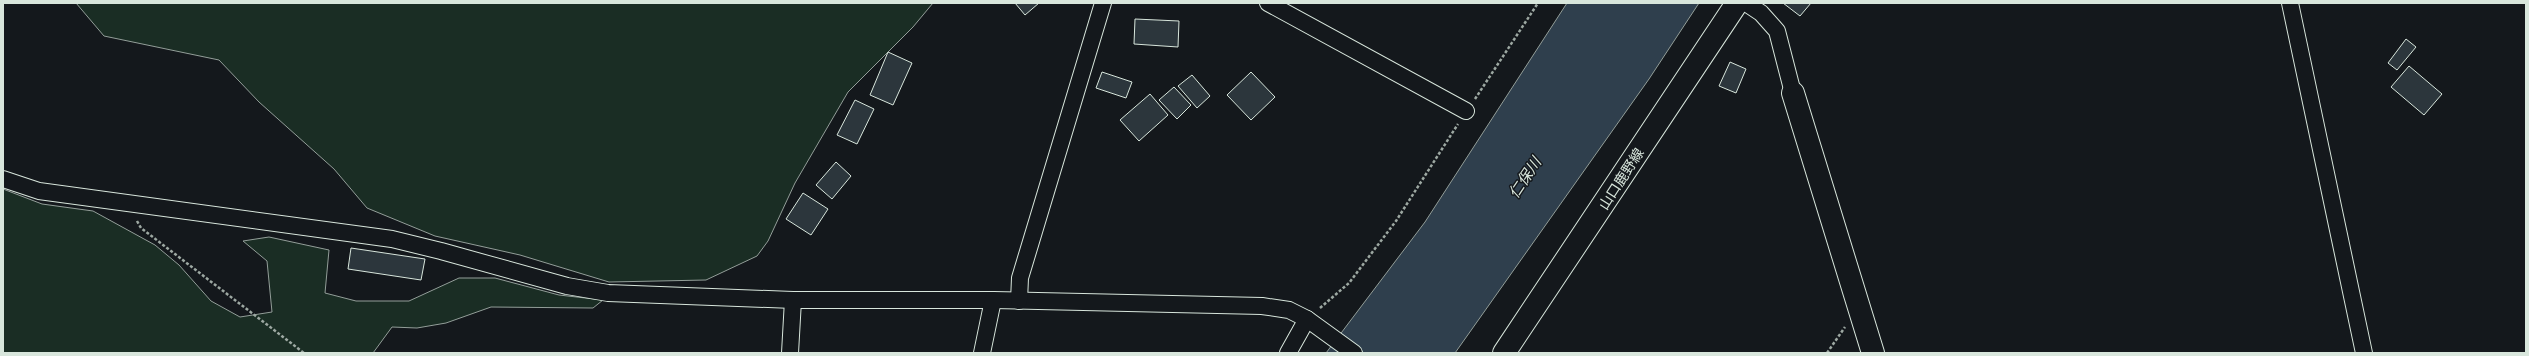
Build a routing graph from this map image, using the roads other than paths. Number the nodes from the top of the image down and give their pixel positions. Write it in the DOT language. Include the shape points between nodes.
graph roads {
  1 [pos="1103,3"];
  2 [pos="1268,3"];
  3 [pos="1737,3"];
  4 [pos="1746,3"];
  5 [pos="2290,3"];
  6 [pos="1793,93"];
  7 [pos="1466,111"];
  8 [pos="3,179"];
  9 [pos="793,300"];
  10 [pos="993,300"];
  11 [pos="1019,301"];
  12 [pos="1310,321"];
  13 [pos="790,353"];
  14 [pos="982,353"];
  15 [pos="1288,353"];
  16 [pos="1354,353"];
  17 [pos="1504,353"];
  18 [pos="1873,353"];
  19 [pos="2364,353"];
  1 -- 11 [label="street" via="1020,278"];
  2 -- 7 [label="street"];
  3 -- 17 [label="main road, 山口鹿野線"];
  4 -- 6 [label="street" via="1761,13 1777,31"];
  5 -- 19 [label="street"];
  6 -- 18 [label="main road"];
  8 -- 9 [label="street" via="39,191 392,240 567,286 608,293"];
  9 -- 10 [label="street"];
  9 -- 13 [label="street"];
  10 -- 11 [label="street"];
  10 -- 14 [label="street"];
  11 -- 12 [label="street" via="1262,306 1289,310"];
  12 -- 15 [label="street"];
  12 -- 16 [label="street"];
}
